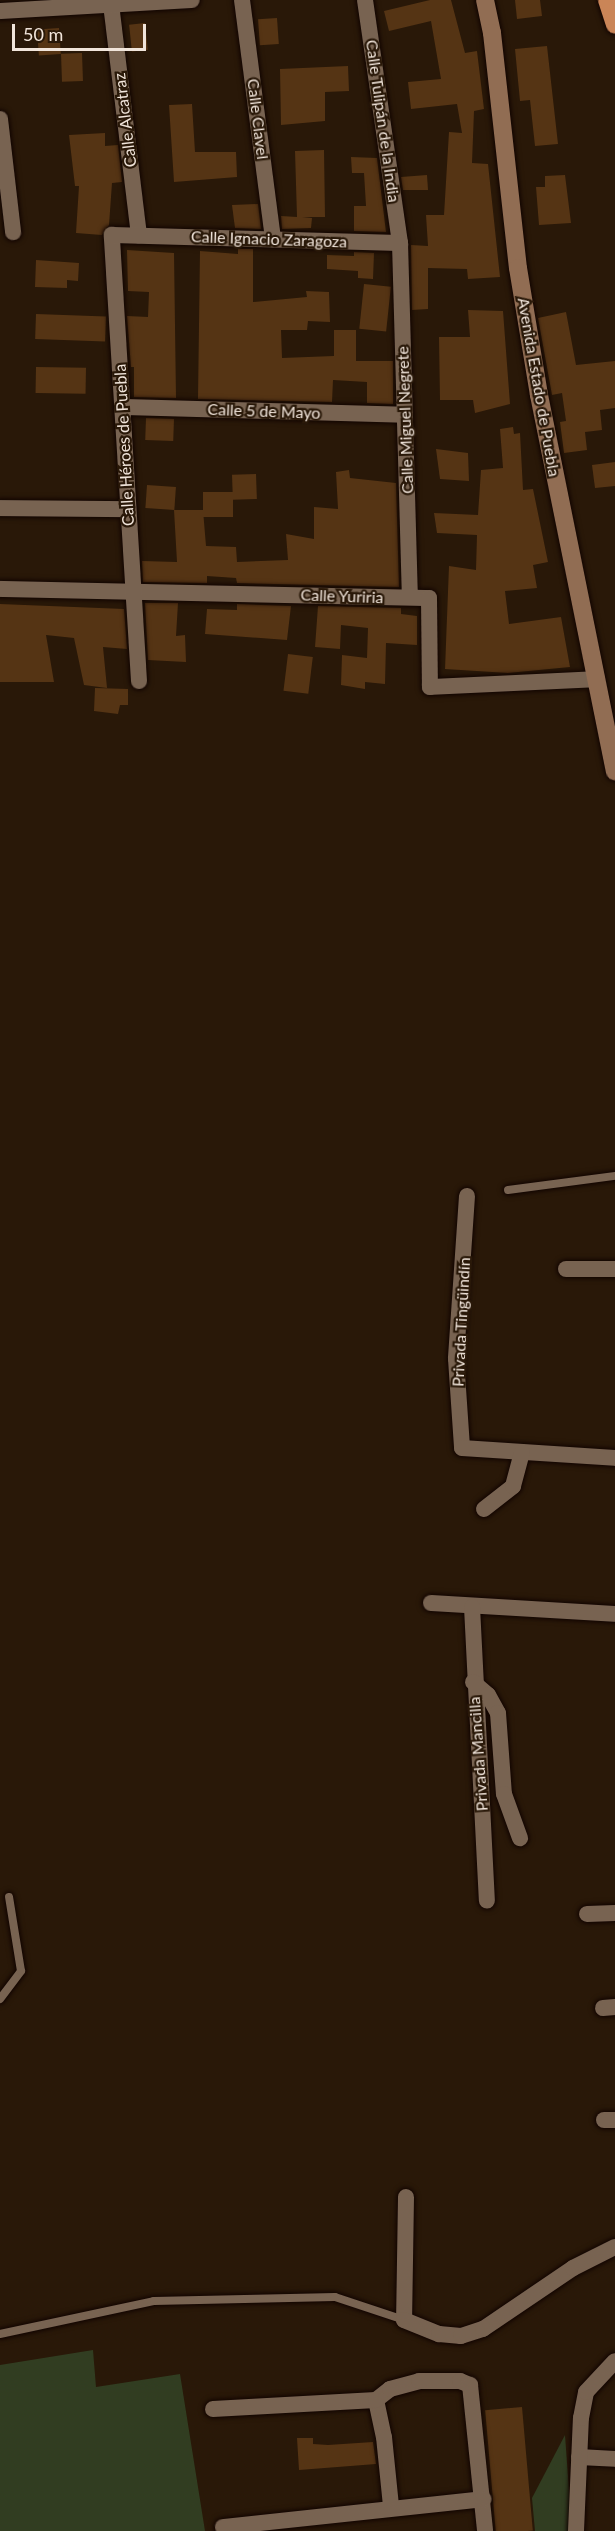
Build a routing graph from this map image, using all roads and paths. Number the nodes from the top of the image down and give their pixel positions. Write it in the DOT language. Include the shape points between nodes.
graph roads {
  1 [pos="192,0"];
  2 [pos="242,0"];
  3 [pos="365,0"];
  4 [pos="485,0"];
  5 [pos="607,0"];
  6 [pos="111,4"];
  7 [pos="5,7"];
  8 [pos="615,25"];
  9 [pos="0,119"];
  10 [pos="13,232"];
  11 [pos="139,235"];
  12 [pos="273,239"];
  13 [pos="400,243"];
  14 [pos="124,407"];
  15 [pos="405,415"];
  16 [pos="0,507"];
  17 [pos="128,509"];
  18 [pos="0,589"];
  19 [pos="132,590"];
  20 [pos="410,597"];
  21 [pos="597,680"];
  22 [pos="139,681"];
  23 [pos="615,771"];
  24 [pos="615,1176"];
  25 [pos="508,1190"];
  26 [pos="467,1196"];
  27 [pos="566,1269"];
  28 [pos="615,1269"];
  29 [pos="522,1452"];
  30 [pos="615,1458"];
  31 [pos="484,1509"];
  32 [pos="431,1603"];
  33 [pos="472,1607"];
  34 [pos="615,1614"];
  35 [pos="473,1682"];
  36 [pos="520,1838"];
  37 [pos="9,1897"];
  38 [pos="488,1901"];
  39 [pos="615,1913"];
  40 [pos="587,1914"];
  41 [pos="0,1999"];
  42 [pos="406,2197"];
  43 [pos="615,2247"];
  44 [pos="404,2320"];
  45 [pos="0,2334"];
  46 [pos="615,2361"];
  47 [pos="376,2400"];
  48 [pos="213,2409"];
  49 [pos="579,2457"];
  50 [pos="615,2459"];
  51 [pos="483,2499"];
  52 [pos="391,2506"];
  53 [pos="223,2527"];
  54 [pos="485,2531"];
  55 [pos="576,2531"];
  1 -- 6 [label="street"];
  2 -- 12 [label="street, Calle Clavel"];
  3 -- 13 [label="street, Calle Tulipán de la India"];
  4 -- 21 [label="street, Avenida Estado de Puebla" via="538,395"];
  5 -- 8 [label="highway"];
  6 -- 7 [label="street"];
  6 -- 11 [label="street, Calle Alcatraz"];
  9 -- 10 [label="street"];
  11 -- 12 [label="street, Calle Ignacio Zaragoza"];
  11 -- 14 [label="street, Calle Héroes de Puebla" via="112,235"];
  12 -- 13 [label="street, Calle Ignacio Zaragoza"];
  13 -- 15 [label="street, Calle Miguel Negrete"];
  14 -- 15 [label="street, Calle 5 de Mayo"];
  14 -- 17 [label="street, Calle Héroes de Puebla"];
  15 -- 20 [label="street, Calle Miguel Negrete"];
  16 -- 17 [label="street"];
  17 -- 19 [label="street, Calle Héroes de Puebla"];
  18 -- 19 [label="street, Calle Yuriria"];
  19 -- 20 [label="street, Calle Yuriria"];
  19 -- 22 [label="street, Calle Héroes de Puebla"];
  20 -- 21 [label="street" via="429,598 430,687"];
  21 -- 23 [label="street, Avenida Estado de Puebla"];
  24 -- 25 [label="lane"];
  26 -- 29 [label="street, Privada Tingüindín" via="456,1359 462,1448"];
  27 -- 28 [label="street"];
  29 -- 30 [label="street"];
  29 -- 31 [label="street" via="513,1486"];
  32 -- 33 [label="street"];
  33 -- 34 [label="street"];
  33 -- 35 [label="street, Privada Mancilla"];
  35 -- 36 [label="street" via="488,1695 498,1713 504,1794"];
  35 -- 38 [label="street, Privada Mancilla"];
  37 -- 41 [label="lane" via="21,1971"];
  39 -- 40 [label="street"];
  42 -- 44 [label="street"];
  43 -- 44 [label="street" via="573,2268 483,2329 460,2336 439,2334"];
  44 -- 45 [label="lane" via="334,2297 154,2301"];
  46 -- 49 [label="street" via="586,2392"];
  47 -- 48 [label="street"];
  47 -- 51 [label="street" via="390,2389 418,2381 460,2381 470,2385"];
  47 -- 52 [label="street"];
  49 -- 50 [label="street"];
  49 -- 55 [label="street"];
  51 -- 52 [label="street"];
  51 -- 54 [label="street"];
  52 -- 53 [label="street"];
}
